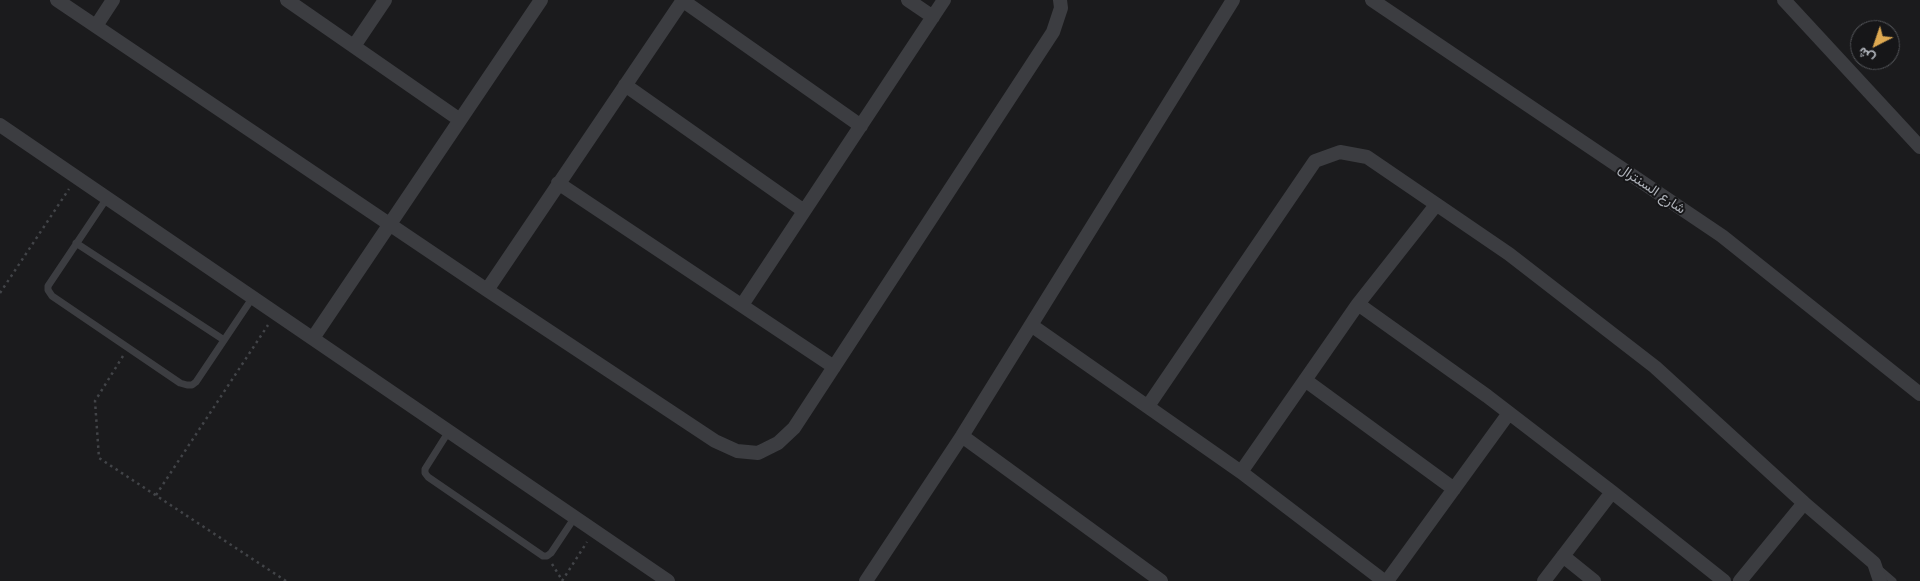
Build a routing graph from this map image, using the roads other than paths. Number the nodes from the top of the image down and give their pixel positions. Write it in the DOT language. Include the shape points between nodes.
graph roads {
  1 [pos="57,0"];
  2 [pos="113,0"];
  3 [pos="287,0"];
  4 [pos="385,0"];
  5 [pos="541,0"];
  6 [pos="683,0"];
  7 [pos="908,0"];
  8 [pos="944,0"];
  9 [pos="1060,0"];
  10 [pos="1233,0"];
  11 [pos="1372,0"];
  12 [pos="1784,0"];
  13 [pos="933,17"];
  14 [pos="96,26"];
  15 [pos="354,46"];
  16 [pos="625,85"];
  17 [pos="460,120"];
  18 [pos="0,125"];
  19 [pos="861,126"];
  20 [pos="1920,147"];
  21 [pos="558,183"];
  22 [pos="106,198"];
  23 [pos="1436,205"];
  24 [pos="804,211"];
  25 [pos="390,224"];
  26 [pos="76,243"];
  27 [pos="487,290"];
  28 [pos="253,297"];
  29 [pos="1358,304"];
  30 [pos="742,306"];
  31 [pos="1031,325"];
  32 [pos="313,338"];
  33 [pos="224,340"];
  34 [pos="834,367"];
  35 [pos="1305,380"];
  36 [pos="1920,394"];
  37 [pos="1148,406"];
  38 [pos="1509,413"];
  39 [pos="449,432"];
  40 [pos="962,436"];
  41 [pos="1241,472"];
  42 [pos="1454,489"];
  43 [pos="1612,492"];
  44 [pos="1804,503"];
  45 [pos="575,517"];
  46 [pos="1563,556"];
  47 [pos="1874,563"];
  48 [pos="668,581"];
  49 [pos="866,581"];
  50 [pos="1161,581"];
  51 [pos="1386,581"];
  52 [pos="1544,581"];
  53 [pos="1594,581"];
  54 [pos="1724,581"];
  55 [pos="1740,581"];
  56 [pos="1880,581"];
  57 [pos="1892,581"];
  1 -- 14 [label="street"];
  2 -- 14 [label="street"];
  3 -- 15 [label="street"];
  4 -- 15 [label="street"];
  5 -- 17 [label="street"];
  6 -- 16 [label="street"];
  6 -- 19 [label="street"];
  7 -- 13 [label="street"];
  8 -- 13 [label="street"];
  9 -- 34 [label="street" via="1061,8 1053,32"];
  10 -- 31 [label="street"];
  11 -- 36 [label="street, شارع السنترال" via="1722,236"];
  12 -- 20 [label="street"];
  13 -- 19 [label="street"];
  14 -- 25 [label="street"];
  15 -- 17 [label="street"];
  16 -- 21 [label="street"];
  16 -- 24 [label="street"];
  17 -- 25 [label="street"];
  18 -- 22 [label="street"];
  19 -- 24 [label="street"];
  21 -- 27 [label="street"];
  21 -- 30 [label="street"];
  22 -- 26 [label="lane"];
  22 -- 28 [label="street"];
  23 -- 29 [label="street"];
  23 -- 37 [label="street" via="1367,158 1340,152 1315,162"];
  23 -- 44 [label="street" via="1509,254 1655,367"];
  24 -- 30 [label="street"];
  25 -- 27 [label="street"];
  25 -- 32 [label="street"];
  26 -- 33 [label="lane"];
  26 -- 33 [label="lane" via="48,286 52,296 180,383 192,385 196,382"];
  27 -- 34 [label="street" via="715,441 737,451 758,453 778,443 794,428"];
  28 -- 32 [label="street"];
  28 -- 33 [label="lane"];
  29 -- 35 [label="street"];
  29 -- 38 [label="street"];
  30 -- 34 [label="street"];
  31 -- 37 [label="street"];
  31 -- 40 [label="street"];
  32 -- 39 [label="street"];
  35 -- 41 [label="street"];
  35 -- 42 [label="street"];
  37 -- 41 [label="street"];
  38 -- 42 [label="street"];
  38 -- 43 [label="street"];
  39 -- 45 [label="street"];
  39 -- 45 [label="lane" via="425,469 428,477 543,556 547,556"];
  40 -- 49 [label="street"];
  40 -- 50 [label="street"];
  41 -- 51 [label="street"];
  42 -- 51 [label="street"];
  43 -- 46 [label="street"];
  43 -- 54 [label="street"];
  44 -- 47 [label="street"];
  44 -- 55 [label="street"];
  45 -- 48 [label="street"];
  46 -- 52 [label="street"];
  46 -- 53 [label="street"];
  47 -- 56 [label="street"];
  47 -- 57 [label="lane"];
}
